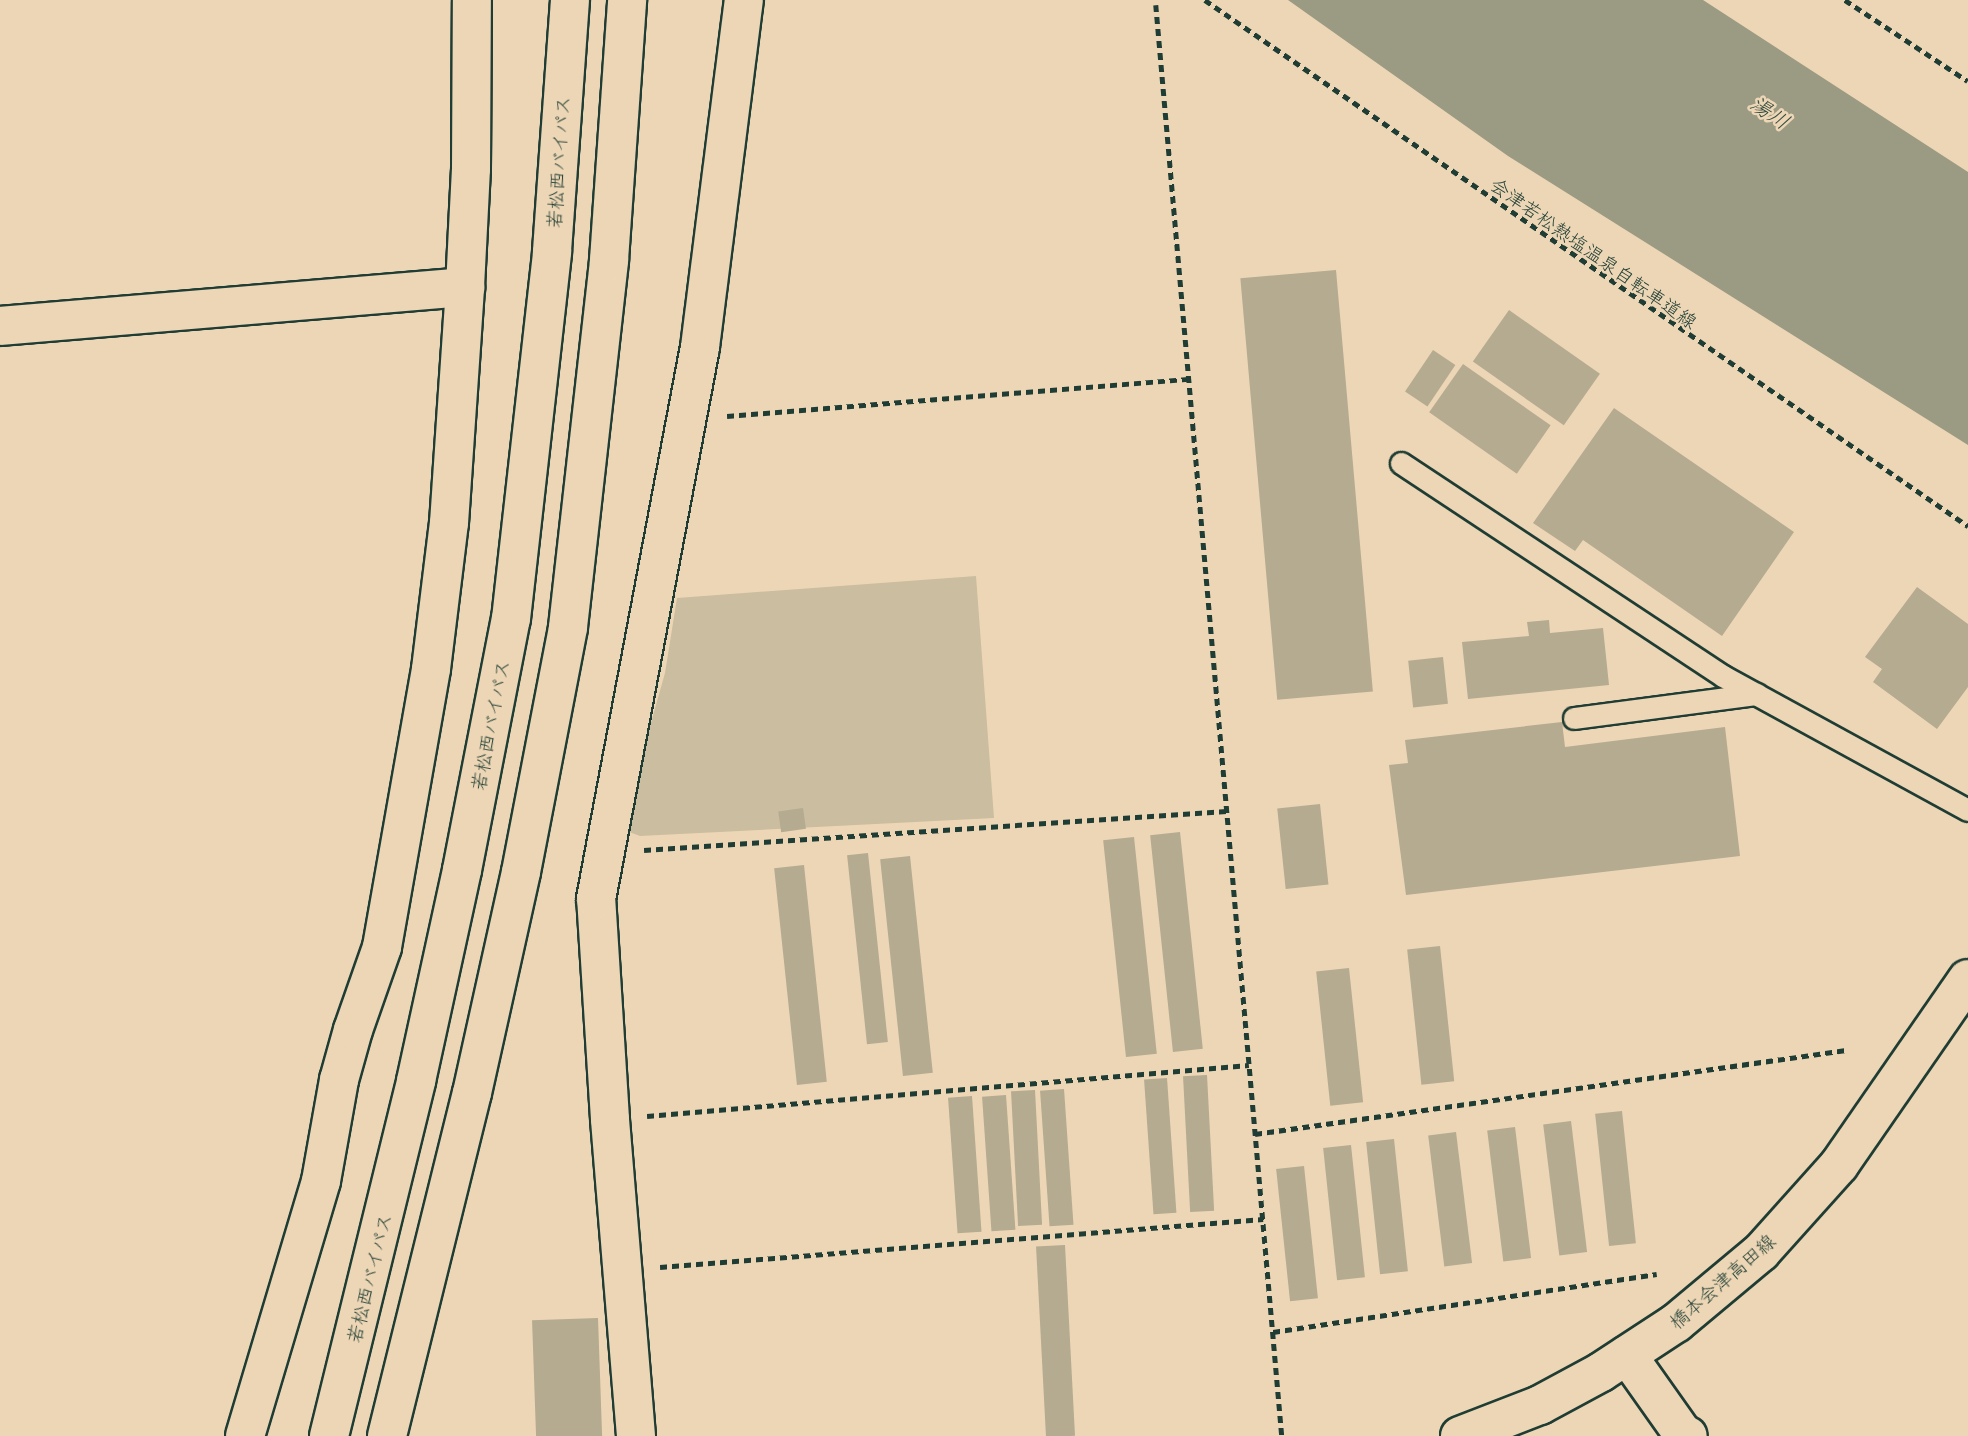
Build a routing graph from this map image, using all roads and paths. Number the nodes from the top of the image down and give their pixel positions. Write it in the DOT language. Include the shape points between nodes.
graph roads {
  1 [pos="471,0"];
  2 [pos="570,0"];
  3 [pos="628,0"];
  4 [pos="744,0"];
  5 [pos="1205,0"];
  6 [pos="1845,0"];
  7 [pos="1156,5"];
  8 [pos="1968,81"];
  9 [pos="465,287"];
  10 [pos="0,326"];
  11 [pos="1189,379"];
  12 [pos="687,419"];
  13 [pos="1401,463"];
  14 [pos="1968,526"];
  15 [pos="1756,694"];
  16 [pos="1574,718"];
  17 [pos="1968,810"];
  18 [pos="1227,811"];
  19 [pos="604,853"];
  20 [pos="1968,979"];
  21 [pos="1846,1050"];
  22 [pos="1250,1065"];
  23 [pos="610,1119"];
  24 [pos="1255,1134"];
  25 [pos="1263,1219"];
  26 [pos="622,1270"];
  27 [pos="1657,1274"];
  28 [pos="1273,1332"];
  29 [pos="1627,1355"];
  30 [pos="1685,1435"];
  31 [pos="245,1436"];
  32 [pos="329,1436"];
  33 [pos="387,1436"];
  34 [pos="636,1436"];
  35 [pos="1282,1436"];
  36 [pos="1460,1436"];
  1 -- 9 [label="main road" via="471,169"];
  2 -- 32 [label="main road, 若松西バイパス" via="552,251 511,619 416,1081"];
  3 -- 33 [label="main road" via="609,260 568,627 472,1093"];
  4 -- 12 [label="main road"];
  5 -- 14 [label="path, 会津若松熱塩温泉自転車道線"];
  6 -- 8 [label="path"];
  7 -- 11 [label="path"];
  9 -- 10 [label="main road"];
  9 -- 31 [label="main road" via="449,523 431,669 402,841 379,959 339,1080 321,1181"];
  11 -- 12 [label="path"];
  11 -- 18 [label="path"];
  12 -- 19 [label="main road"];
  13 -- 15 [label="lane"];
  15 -- 16 [label="lane"];
  15 -- 17 [label="lane"];
  18 -- 19 [label="path"];
  18 -- 22 [label="path"];
  19 -- 23 [label="main road" via="596,916"];
  20 -- 29 [label="main road, 橋本会津高田線" via="1839,1165 1770,1243 1676,1324"];
  21 -- 24 [label="path"];
  22 -- 23 [label="path"];
  22 -- 24 [label="path"];
  23 -- 26 [label="main road"];
  24 -- 25 [label="path"];
  25 -- 26 [label="path"];
  25 -- 28 [label="path"];
  26 -- 34 [label="main road"];
  27 -- 28 [label="path"];
  28 -- 35 [label="path"];
  29 -- 30 [label="main road"];
  29 -- 36 [label="main road, 橋本会津高田線" via="1540,1405"];
}
